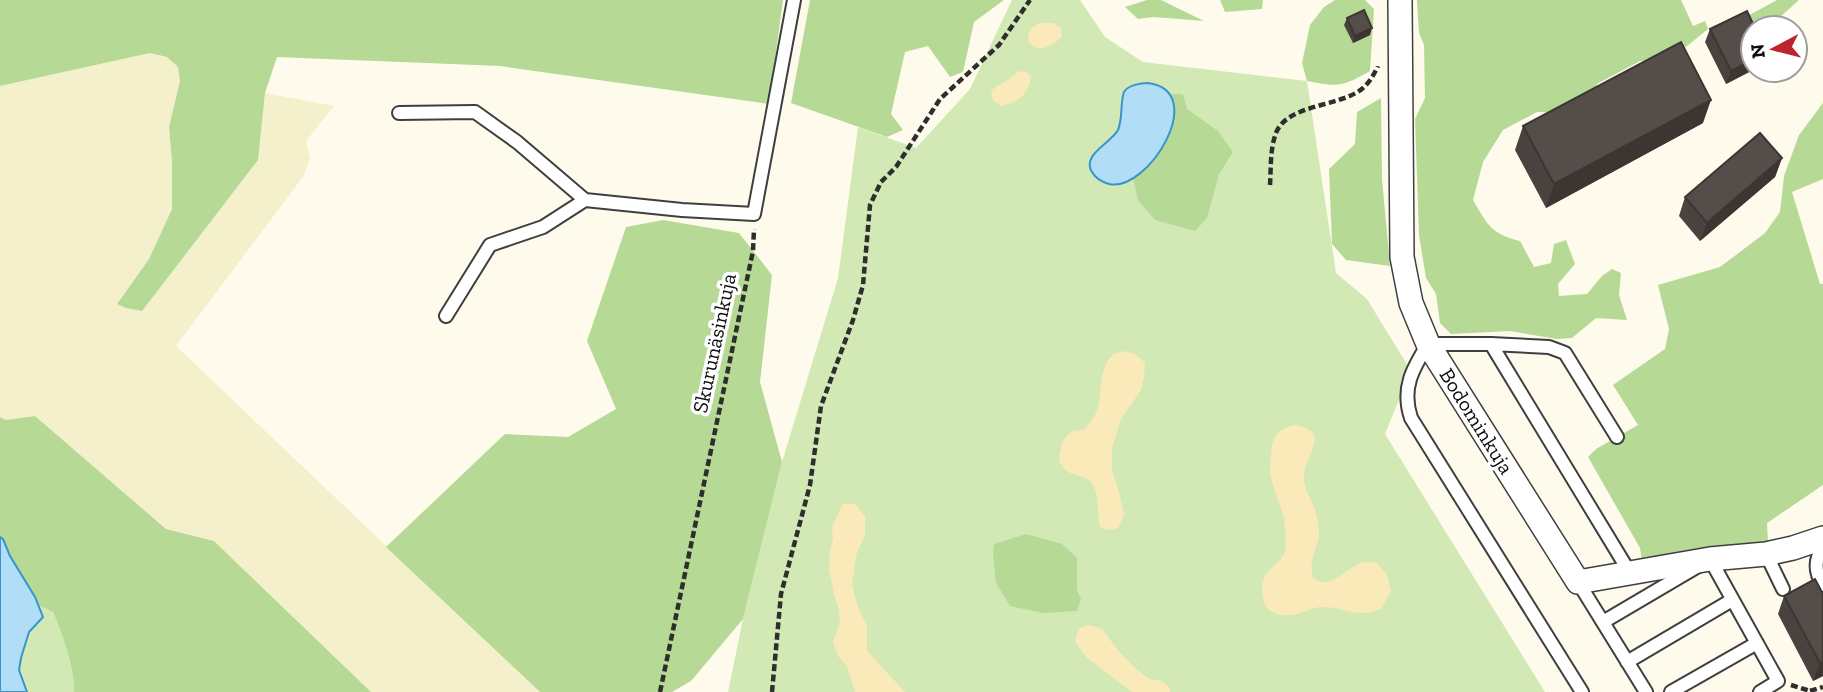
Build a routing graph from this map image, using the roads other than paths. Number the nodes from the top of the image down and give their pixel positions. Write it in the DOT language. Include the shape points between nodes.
graph roads {
  1 [pos="794,0"];
  2 [pos="1400,0"];
  3 [pos="399,113"];
  4 [pos="585,200"];
  5 [pos="446,316"];
  6 [pos="1428,344"];
  7 [pos="1491,344"];
  8 [pos="1617,437"];
  9 [pos="1823,538"];
  10 [pos="1823,545"];
  11 [pos="1766,554"];
  12 [pos="1710,559"];
  13 [pos="1630,573"];
  14 [pos="1578,582"];
  15 [pos="1823,586"];
  16 [pos="1783,589"];
  17 [pos="1732,600"];
  18 [pos="1603,622"];
  19 [pos="1756,643"];
  20 [pos="1628,662"];
  21 [pos="1582,692"];
  22 [pos="1646,692"];
  23 [pos="1671,692"];
  24 [pos="1760,692"];
  1 -- 4 [label="lane" via="754,214"];
  2 -- 6 [label="street, Bodominkuja" via="1402,257 1412,303"];
  3 -- 4 [label="lane" via="475,113"];
  4 -- 5 [label="lane" via="543,227 490,245"];
  6 -- 7 [label="lane"];
  6 -- 14 [label="street, Bodominkuja"];
  6 -- 21 [label="lane" via="1411,371 1407,405 1411,418"];
  7 -- 8 [label="lane" via="1549,347 1565,353"];
  7 -- 13 [label="lane"];
  9 -- 11 [label="street"];
  10 -- 15 [label="lane" via="1816,560"];
  11 -- 12 [label="street"];
  11 -- 16 [label="lane"];
  12 -- 13 [label="street"];
  12 -- 17 [label="lane"];
  12 -- 18 [label="lane"];
  13 -- 14 [label="street"];
  14 -- 18 [label="lane"];
  17 -- 19 [label="lane"];
  17 -- 20 [label="lane"];
  18 -- 20 [label="lane"];
  19 -- 23 [label="lane"];
  19 -- 24 [label="lane" via="1778,681"];
  20 -- 22 [label="lane"];
}
